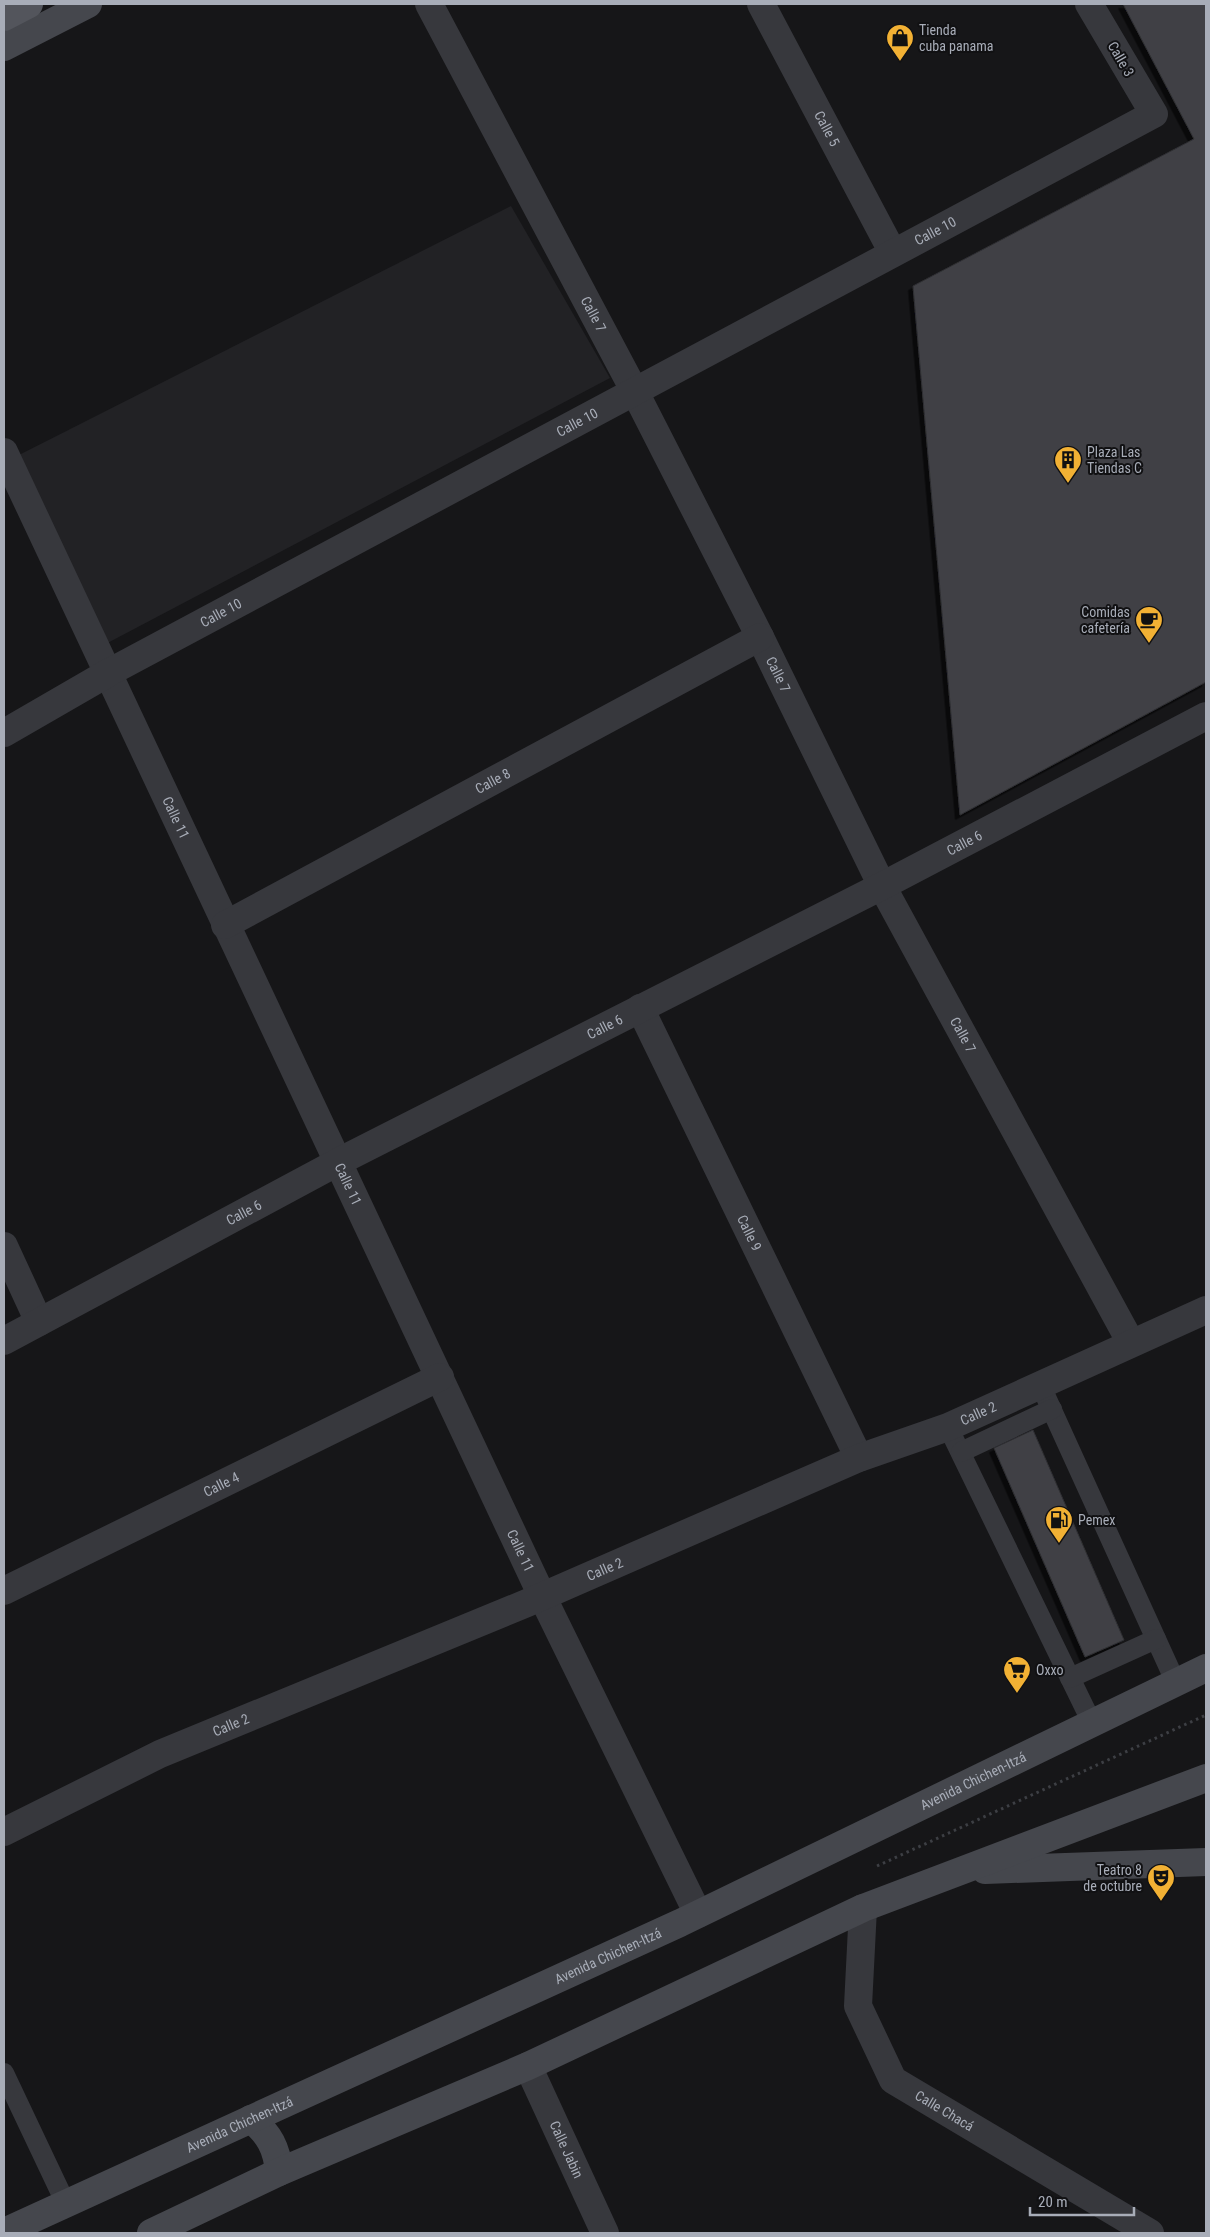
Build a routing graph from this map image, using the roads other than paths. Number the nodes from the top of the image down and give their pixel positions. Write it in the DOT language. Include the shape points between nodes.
graph roads {
  1 [pos="29,4"];
  2 [pos="88,4"];
  3 [pos="429,4"];
  4 [pos="761,4"];
  5 [pos="1089,4"];
  6 [pos="4,16"];
  7 [pos="4,48"];
  8 [pos="1154,114"];
  9 [pos="893,253"];
  10 [pos="634,392"];
  11 [pos="4,452"];
  12 [pos="760,637"];
  13 [pos="108,674"];
  14 [pos="1206,716"];
  15 [pos="4,733"];
  16 [pos="882,886"];
  17 [pos="225,925"];
  18 [pos="640,1008"];
  19 [pos="338,1162"];
  20 [pos="4,1246"];
  21 [pos="1206,1310"];
  22 [pos="40,1322"];
  23 [pos="4,1341"];
  24 [pos="1131,1343"];
  25 [pos="440,1377"];
  26 [pos="1040,1384"];
  27 [pos="1052,1409"];
  28 [pos="948,1427"];
  29 [pos="961,1452"];
  30 [pos="859,1458"];
  31 [pos="4,1591"];
  32 [pos="542,1596"];
  33 [pos="1156,1639"];
  34 [pos="1206,1668"];
  35 [pos="1070,1678"];
  36 [pos="1176,1683"];
  37 [pos="1092,1723"];
  38 [pos="1206,1778"];
  39 [pos="4,1832"];
  40 [pos="1206,1862"];
  41 [pos="964,1871"];
  42 [pos="862,1908"];
  43 [pos="698,1914"];
  44 [pos="528,2066"];
  45 [pos="4,2074"];
  46 [pos="251,2119"];
  47 [pos="279,2172"];
  48 [pos="66,2204"];
  49 [pos="1141,2231"];
  50 [pos="4,2232"];
  51 [pos="151,2233"];
  52 [pos="605,2233"];
  1 -- 6 [label="main road"];
  2 -- 7 [label="main road"];
  3 -- 10 [label="street, Calle 7"];
  4 -- 9 [label="street, Calle 5"];
  5 -- 8 [label="street, Calle 3"];
  8 -- 9 [label="street, Calle 10"];
  9 -- 10 [label="street, Calle 10"];
  10 -- 12 [label="street, Calle 7"];
  10 -- 13 [label="street, Calle 10"];
  11 -- 13 [label="street, Calle 11"];
  12 -- 16 [label="street, Calle 7"];
  12 -- 17 [label="street, Calle 8"];
  13 -- 15 [label="street, Calle 10"];
  13 -- 17 [label="street, Calle 11"];
  14 -- 16 [label="street, Calle 6"];
  16 -- 18 [label="street, Calle 6"];
  16 -- 24 [label="street, Calle 7"];
  17 -- 19 [label="street, Calle 11"];
  18 -- 19 [label="street, Calle 6"];
  18 -- 30 [label="street, Calle 9"];
  19 -- 22 [label="street, Calle 6"];
  19 -- 25 [label="street, Calle 11"];
  20 -- 22 [label="street"];
  21 -- 24 [label="street, Calle 2"];
  22 -- 23 [label="street, Calle 6"];
  24 -- 26 [label="street, Calle 2"];
  25 -- 31 [label="street, Calle 4"];
  25 -- 32 [label="street, Calle 11"];
  26 -- 27 [label="lane"];
  26 -- 28 [label="street, Calle 2"];
  27 -- 29 [label="lane"];
  27 -- 33 [label="lane"];
  28 -- 29 [label="lane"];
  28 -- 30 [label="street, Calle 2"];
  29 -- 35 [label="lane"];
  30 -- 32 [label="street, Calle 2"];
  32 -- 39 [label="street, Calle 2" via="160,1754"];
  32 -- 43 [label="street, Calle 11"];
  33 -- 35 [label="lane"];
  33 -- 36 [label="lane"];
  34 -- 36 [label="main road, Avenida Chichen-Itzá"];
  35 -- 37 [label="lane"];
  36 -- 37 [label="main road, Avenida Chichen-Itzá"];
  37 -- 43 [label="main road, Avenida Chichen-Itzá"];
  38 -- 41 [label="main road"];
  40 -- 41 [label="main road"];
  41 -- 42 [label="main road"];
  42 -- 44 [label="main road"];
  42 -- 49 [label="street, Calle Chacá" via="858,2006 893,2080"];
  43 -- 46 [label="main road, Avenida Chichen-Itzá"];
  44 -- 47 [label="main road"];
  44 -- 52 [label="street, Calle Jabin"];
  45 -- 48 [label="lane"];
  46 -- 47 [label="main road" via="273,2142"];
  46 -- 48 [label="main road, Avenida Chichen-Itzá"];
  47 -- 51 [label="main road"];
  48 -- 50 [label="main road, Avenida Chichen-Itzá"];
}
